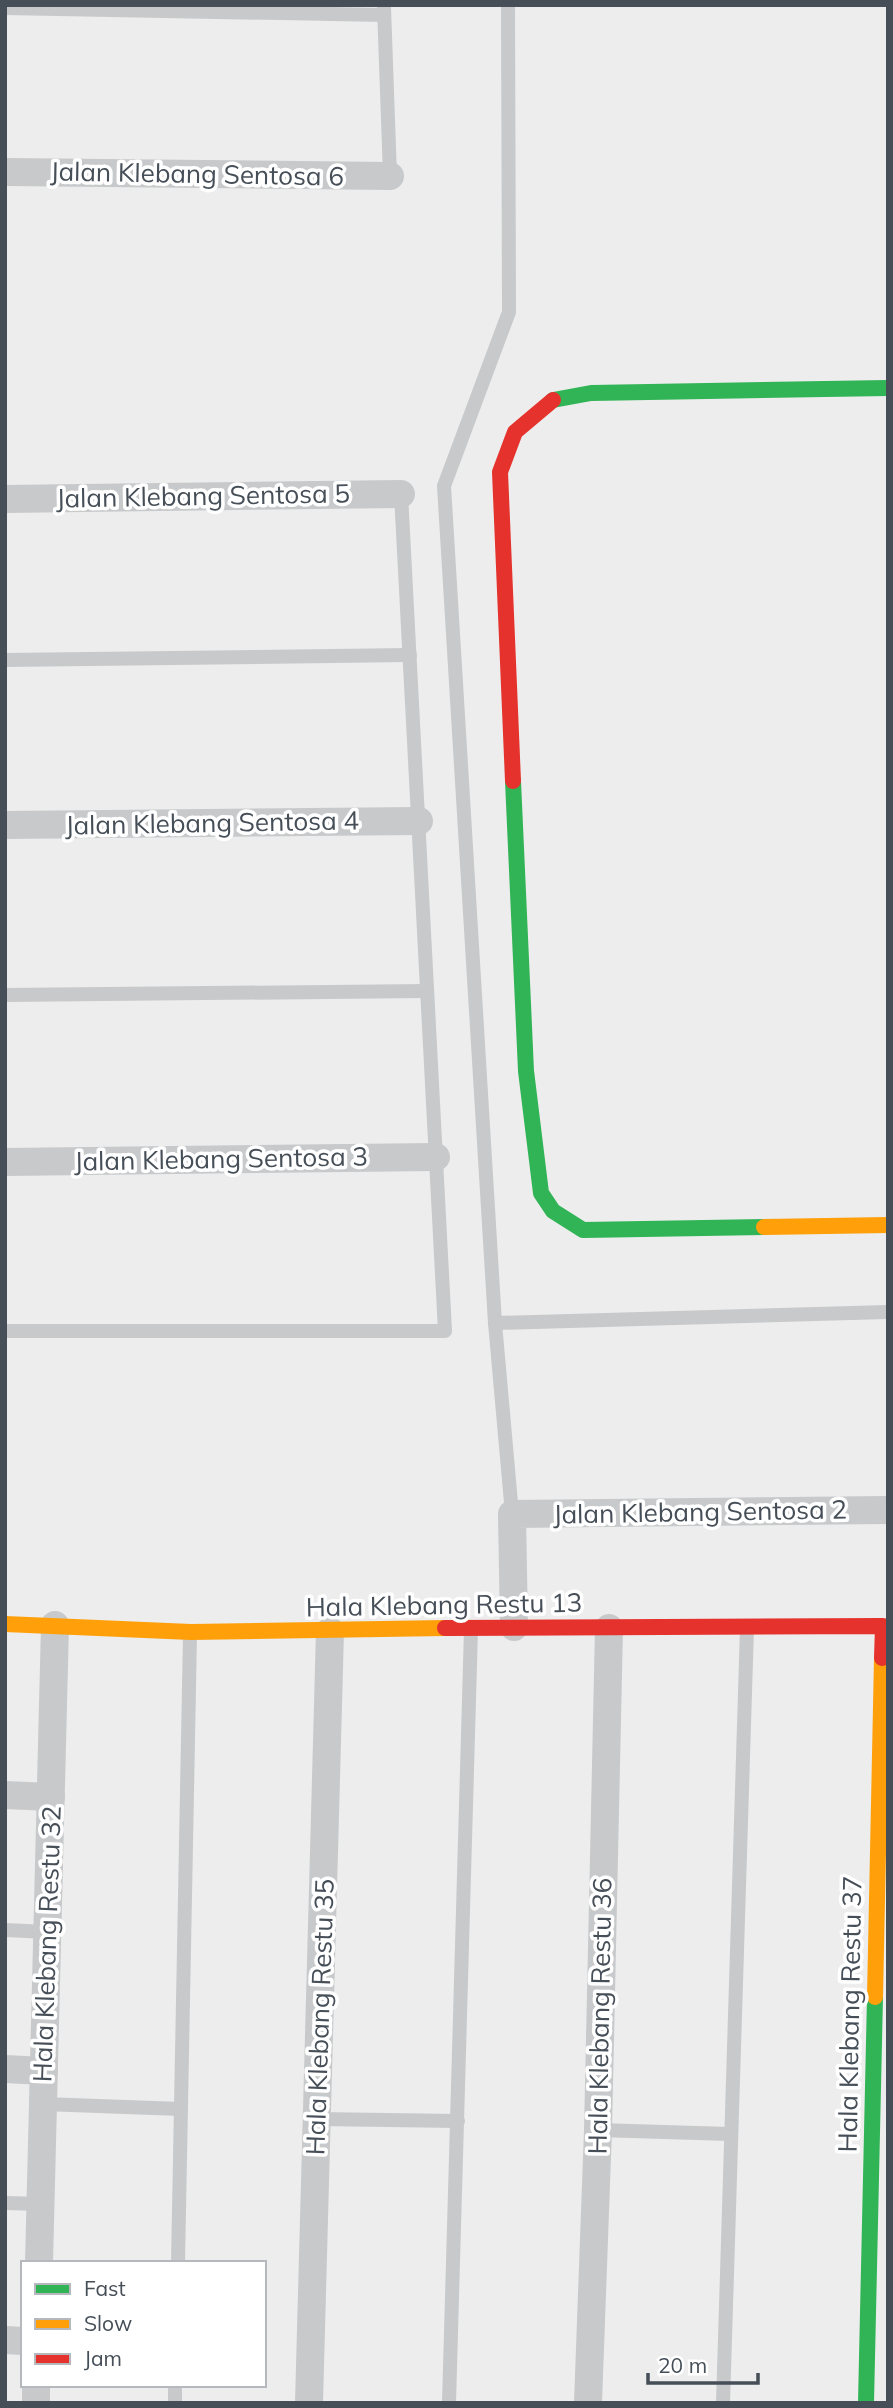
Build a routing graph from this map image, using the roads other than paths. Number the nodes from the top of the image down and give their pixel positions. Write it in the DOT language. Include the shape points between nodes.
graph roads {
  1 [pos="508,5"];
  2 [pos="5,8"];
  3 [pos="384,10"];
  4 [pos="5,172"];
  5 [pos="390,176"];
  6 [pos="888,388"];
  7 [pos="401,494"];
  8 [pos="5,499"];
  9 [pos="410,655"];
  10 [pos="5,660"];
  11 [pos="419,821"];
  12 [pos="5,825"];
  13 [pos="427,991"];
  14 [pos="5,995"];
  15 [pos="436,1157"];
  16 [pos="5,1162"];
  17 [pos="888,1225"];
  18 [pos="888,1312"];
  19 [pos="495,1323"];
  20 [pos="5,1331"];
  21 [pos="888,1510"];
  22 [pos="512,1514"];
  23 [pos="5,1624"];
  24 [pos="885,1624"];
  25 [pos="55,1625"];
  26 [pos="514,1627"];
  27 [pos="747,1627"];
  28 [pos="609,1628"];
  29 [pos="471,1629"];
  30 [pos="330,1630"];
  31 [pos="191,1632"];
  32 [pos="5,1795"];
  33 [pos="51,1797"];
  34 [pos="5,1930"];
  35 [pos="48,1932"];
  36 [pos="5,2069"];
  37 [pos="44,2071"];
  38 [pos="43,2104"];
  39 [pos="181,2109"];
  40 [pos="317,2119"];
  41 [pos="458,2121"];
  42 [pos="598,2130"];
  43 [pos="730,2134"];
  44 [pos="5,2203"];
  45 [pos="41,2204"];
  46 [pos="39,2261"];
  47 [pos="178,2261"];
  48 [pos="878,2264"];
  49 [pos="309,2403"];
  50 [pos="449,2403"];
  51 [pos="588,2403"];
  52 [pos="723,2403"];
  53 [pos="866,2403"];
  1 -- 19 [label="lane" via="509,312 444,486"];
  2 -- 3 [label="lane"];
  3 -- 5 [label="lane"];
  4 -- 5 [label="street, Jalan Klebang Sentosa 6"];
  6 -- 17 [label="street" via="591,393 551,400 515,432 500,472 526,1070 541,1193 553,1211 583,1230"];
  7 -- 8 [label="street, Jalan Klebang Sentosa 5"];
  7 -- 9 [label="lane"];
  9 -- 10 [label="lane"];
  9 -- 11 [label="lane"];
  11 -- 12 [label="street, Jalan Klebang Sentosa 4"];
  11 -- 13 [label="lane"];
  13 -- 14 [label="lane"];
  13 -- 15 [label="lane"];
  15 -- 16 [label="street, Jalan Klebang Sentosa 3"];
  15 -- 20 [label="lane" via="445,1331"];
  18 -- 19 [label="lane"];
  19 -- 22 [label="lane"];
  21 -- 22 [label="street, Jalan Klebang Sentosa 2"];
  22 -- 26 [label="street"];
  23 -- 25 [label="street, Hala Klebang Restu 13"];
  24 -- 27 [label="street, Hala Klebang Restu 13"];
  24 -- 48 [label="street, Hala Klebang Restu 37"];
  25 -- 31 [label="street, Hala Klebang Restu 13"];
  25 -- 33 [label="street, Hala Klebang Restu 32"];
  26 -- 28 [label="street, Hala Klebang Restu 13"];
  26 -- 29 [label="street, Hala Klebang Restu 13"];
  27 -- 28 [label="street, Hala Klebang Restu 13"];
  27 -- 43 [label="lane"];
  28 -- 42 [label="street, Hala Klebang Restu 36"];
  29 -- 30 [label="street, Hala Klebang Restu 13"];
  29 -- 41 [label="lane"];
  30 -- 31 [label="street, Hala Klebang Restu 13"];
  30 -- 40 [label="street, Hala Klebang Restu 35"];
  31 -- 39 [label="lane"];
  32 -- 33 [label="street"];
  33 -- 35 [label="street, Hala Klebang Restu 32"];
  34 -- 35 [label="lane"];
  35 -- 37 [label="street, Hala Klebang Restu 32"];
  36 -- 37 [label="street"];
  37 -- 38 [label="street, Hala Klebang Restu 32"];
  38 -- 39 [label="lane"];
  38 -- 45 [label="street, Hala Klebang Restu 32"];
  39 -- 47 [label="lane"];
  40 -- 41 [label="lane"];
  40 -- 49 [label="street, Hala Klebang Restu 35"];
  41 -- 50 [label="lane"];
  42 -- 43 [label="lane"];
  42 -- 51 [label="street, Hala Klebang Restu 36"];
  43 -- 52 [label="lane"];
  44 -- 45 [label="lane"];
  45 -- 46 [label="street, Hala Klebang Restu 32"];
  48 -- 53 [label="street, Hala Klebang Restu 37"];
}
